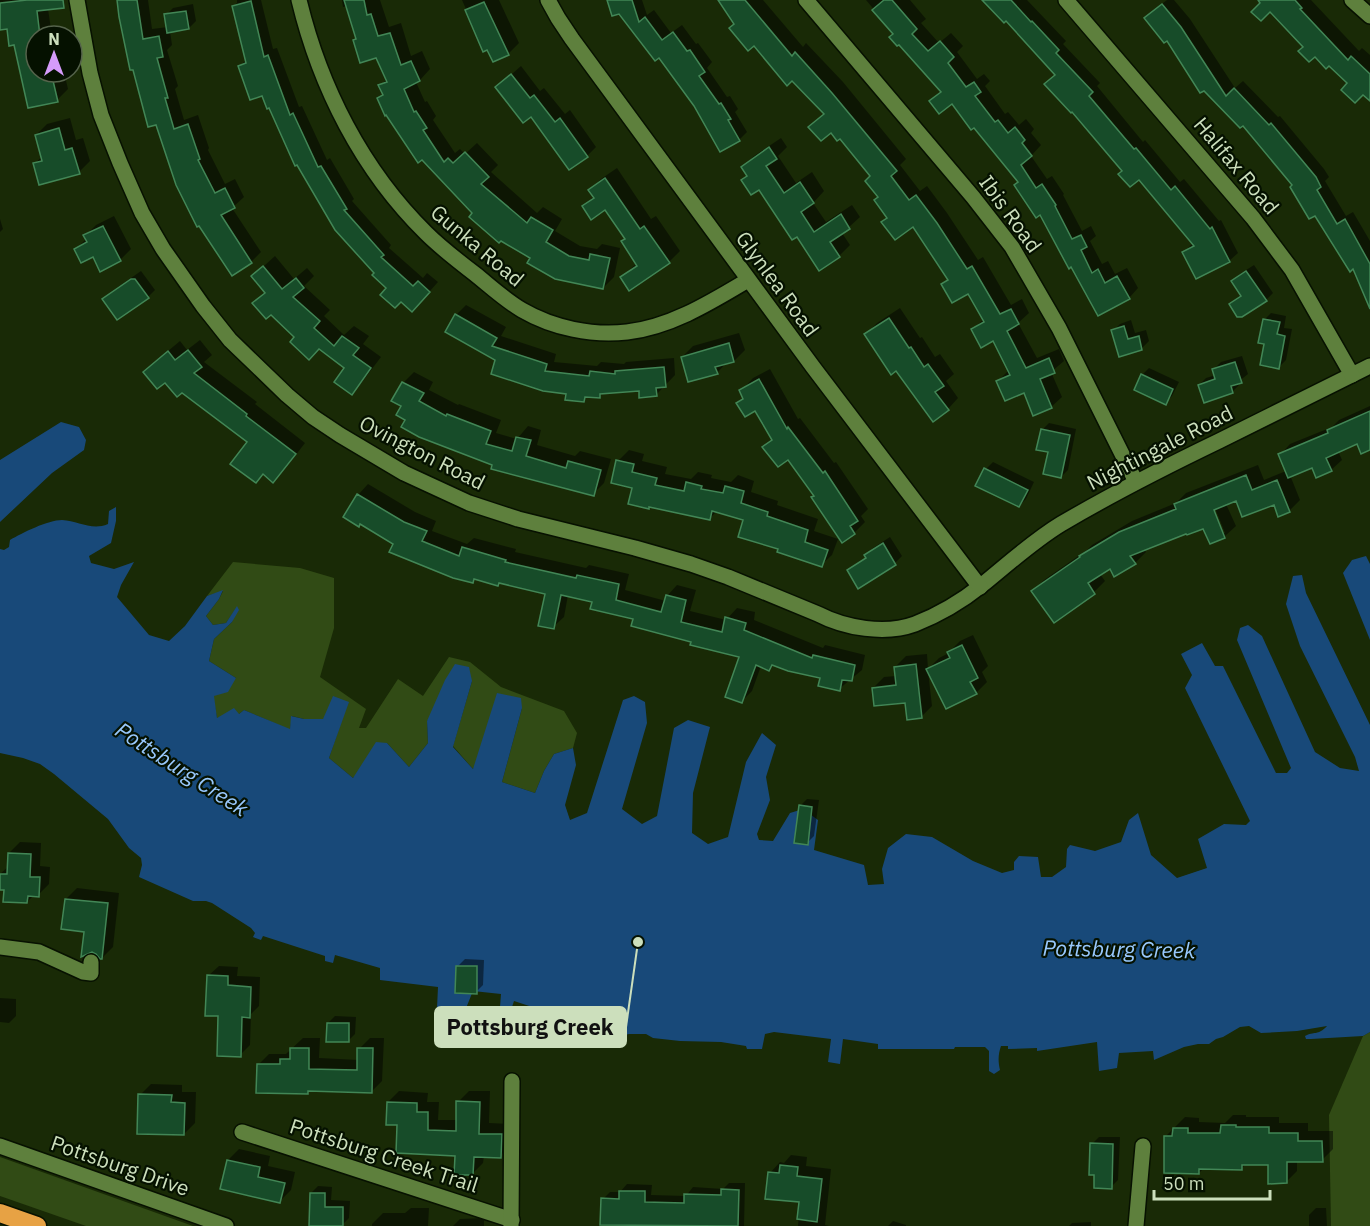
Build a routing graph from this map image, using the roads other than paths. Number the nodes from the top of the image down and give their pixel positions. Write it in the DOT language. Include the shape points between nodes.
graph roads {
  1 [pos="77,0"];
  2 [pos="299,0"];
  3 [pos="548,0"];
  4 [pos="806,0"];
  5 [pos="1066,0"];
  6 [pos="1352,0"];
  7 [pos="1370,16"];
  8 [pos="748,280"];
  9 [pos="1370,366"];
  10 [pos="1352,375"];
  11 [pos="1136,482"];
  12 [pos="980,587"];
  13 [pos="0,947"];
  14 [pos="91,962"];
  15 [pos="512,1081"];
  16 [pos="243,1132"];
  17 [pos="0,1146"];
  18 [pos="1143,1146"];
  19 [pos="0,1213"];
  20 [pos="512,1223"];
  21 [pos="37,1226"];
  22 [pos="226,1226"];
  23 [pos="1136,1226"];
  1 -- 12 [label="street, Ovington Road" via="101,115 142,213 163,249 230,340 287,395 340,435 404,473 469,503 691,564 852,626 891,630 914,624"];
  2 -- 8 [label="street, Gunka Road" via="321,74 359,150 378,177 432,240 522,310 584,331 626,332 667,322"];
  3 -- 8 [label="street, Glynlea Road" via="572,39"];
  4 -- 11 [label="street, Ibis Road" via="1012,247 1059,328"];
  5 -- 10 [label="street, Halifax Road" via="1253,218 1292,270"];
  6 -- 7 [label="street"];
  8 -- 12 [label="street, Glynlea Road"];
  9 -- 10 [label="street, Nightingale Road"];
  10 -- 11 [label="street, Nightingale Road"];
  11 -- 12 [label="street, Nightingale Road" via="1059,525"];
  13 -- 14 [label="street" via="39,952 91,974"];
  15 -- 20 [label="street"];
  16 -- 20 [label="street, Pottsburg Creek Trail"];
  17 -- 22 [label="street, Pottsburg Drive"];
  18 -- 23 [label="street"];
  19 -- 21 [label="highway"];
}
